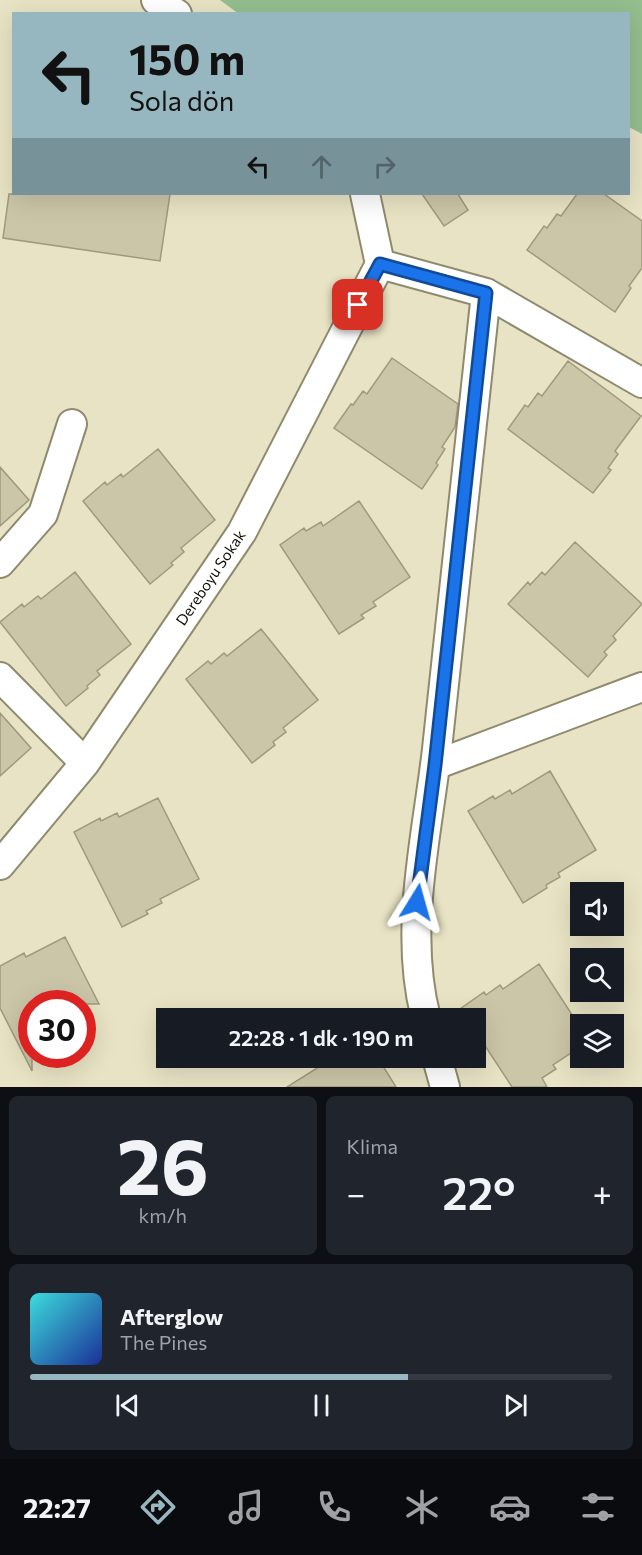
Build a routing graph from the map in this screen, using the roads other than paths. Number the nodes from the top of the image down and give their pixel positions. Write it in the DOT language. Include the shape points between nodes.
graph roads {
  1 [pos="156,0"];
  2 [pos="174,12"];
  3 [pos="365,195"];
  4 [pos="380,264"];
  5 [pos="486,293"];
  6 [pos="642,383"];
  7 [pos="72,424"];
  8 [pos="0,562"];
  9 [pos="0,677"];
  10 [pos="642,687"];
  11 [pos="85,763"];
  12 [pos="435,765"];
  13 [pos="0,865"];
  14 [pos="424,1008"];
  15 [pos="440,1068"];
  16 [pos="445,1087"];
  1 -- 2 [label="street"];
  3 -- 4 [label="street"];
  4 -- 5 [label="street"];
  4 -- 11 [label="street, Dereboyu Sokak" via="242,532"];
  5 -- 6 [label="street"];
  5 -- 12 [label="street"];
  7 -- 8 [label="street" via="43,514"];
  9 -- 11 [label="street"];
  10 -- 12 [label="street"];
  11 -- 13 [label="street, Dereboyu Sokak"];
  12 -- 14 [label="street" via="417,902 419,990"];
  15 -- 16 [label="street"];
}
